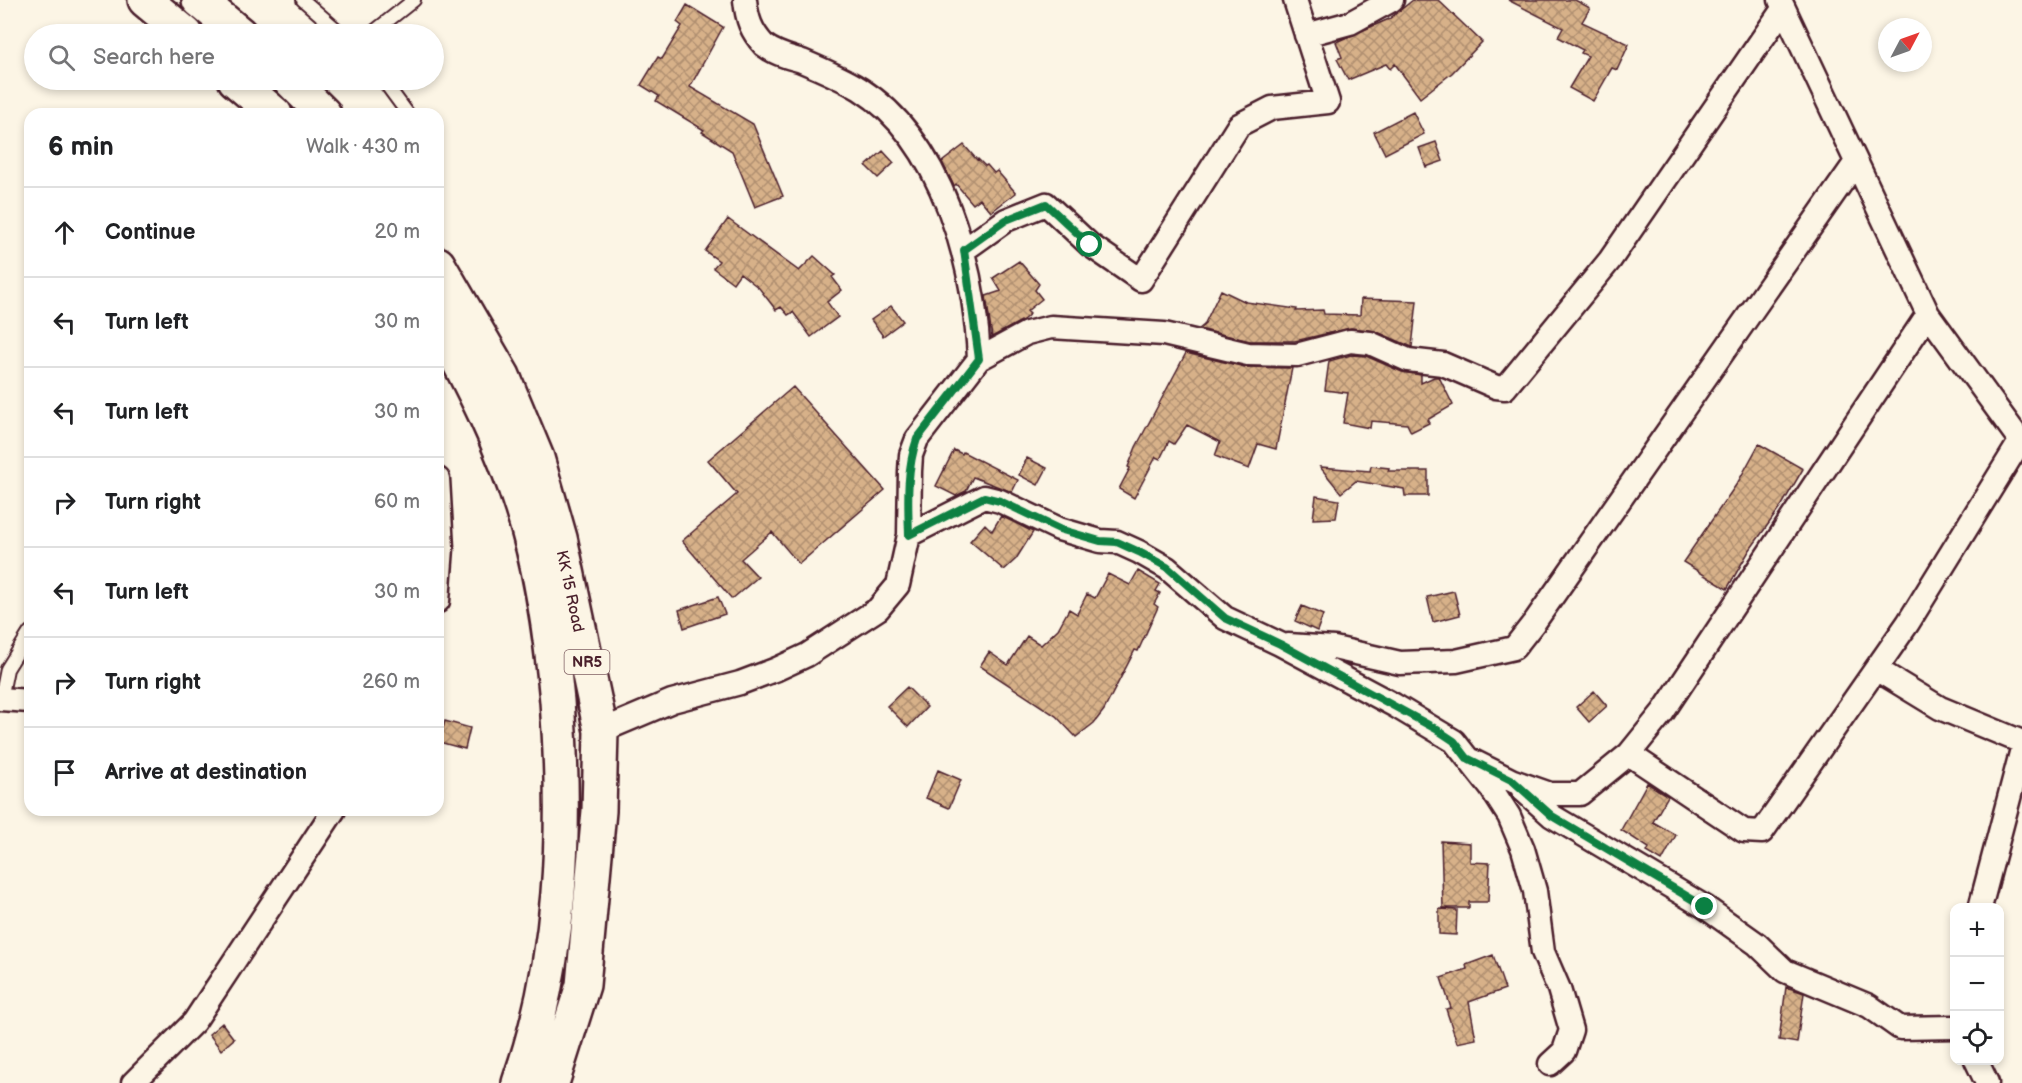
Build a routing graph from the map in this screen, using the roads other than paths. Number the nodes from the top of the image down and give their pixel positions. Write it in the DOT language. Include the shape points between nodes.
graph roads {
  1 [pos="146,0"];
  2 [pos="199,0"];
  3 [pos="303,0"];
  4 [pos="414,0"];
  5 [pos="745,0"];
  6 [pos="1295,0"];
  7 [pos="1392,0"];
  8 [pos="1782,4"];
  9 [pos="174,24"];
  10 [pos="228,24"];
  11 [pos="331,24"];
  12 [pos="384,24"];
  13 [pos="1306,35"];
  14 [pos="300,90"];
  15 [pos="390,90"];
  16 [pos="245,94"];
  17 [pos="266,108"];
  18 [pos="318,108"];
  19 [pos="403,108"];
  20 [pos="1856,162"];
  21 [pos="964,250"];
  22 [pos="444,274"];
  23 [pos="1928,314"];
  24 [pos="444,335"];
  25 [pos="979,359"];
  26 [pos="2021,441"];
  27 [pos="909,535"];
  28 [pos="24,642"];
  29 [pos="1280,644"];
  30 [pos="1876,669"];
  31 [pos="0,699"];
  32 [pos="24,701"];
  33 [pos="600,731"];
  34 [pos="2022,742"];
  35 [pos="2022,749"];
  36 [pos="1629,754"];
  37 [pos="1467,758"];
  38 [pos="1513,781"];
  39 [pos="329,816"];
  40 [pos="1981,903"];
  41 [pos="1950,1027"];
  42 [pos="1550,1064"];
  43 [pos="1978,1065"];
  44 [pos="133,1083"];
  45 [pos="519,1083"];
  46 [pos="552,1083"];
  47 [pos="1987,1083"];
  1 -- 9 [label="highway"];
  2 -- 10 [label="highway"];
  3 -- 11 [label="lane"];
  4 -- 12 [label="lane"];
  5 -- 21 [label="street" via="753,33 771,51 858,88 885,107 927,163"];
  6 -- 13 [label="street"];
  7 -- 13 [label="street" via="1350,23"];
  8 -- 20 [label="street"];
  8 -- 25 [label="street" via="1610,260 1505,388 1443,363 1408,360 1370,343 1350,341 1297,355 1248,354 1164,334 1051,327 1027,333"];
  13 -- 21 [label="street" via="1328,102 1272,108 1239,125 1141,280 1090,245 1046,204 1006,220"];
  14 -- 18 [label="highway"];
  15 -- 19 [label="lane"];
  16 -- 17 [label="highway"];
  20 -- 23 [label="street"];
  20 -- 29 [label="street" via="1514,648 1456,661 1400,663 1334,648"];
  21 -- 25 [label="street"];
  22 -- 33 [label="highway, KK 15 Road / NR5" via="503,376 537,458 560,538"];
  23 -- 26 [label="street"];
  23 -- 36 [label="street" via="1663,712"];
  24 -- 45 [label="highway, KK 15 Road / NR5" via="495,437 523,510 542,589 554,666 561,750 562,861 550,966"];
  25 -- 27 [label="street" via="917,439 911,455"];
  26 -- 30 [label="street"];
  27 -- 29 [label="street" via="984,497 1000,501 1059,529 1117,542 1139,552 1167,567 1225,618"];
  27 -- 33 [label="street" via="898,585 878,609 837,636 777,669 672,701"];
  28 -- 31 [label="lane" via="7,669"];
  29 -- 37 [label="street" via="1436,729 1454,741"];
  30 -- 34 [label="street" via="1940,708"];
  30 -- 36 [label="street" via="1762,832 1744,831"];
  31 -- 32 [label="street"];
  33 -- 46 [label="highway, KK 15 Road / NR5" via="599,811 583,985"];
  35 -- 40 [label="street"];
  36 -- 38 [label="street" via="1580,794 1550,794"];
  37 -- 38 [label="street"];
  37 -- 42 [label="street" via="1509,816 1535,891 1543,952 1571,1030 1564,1051"];
  38 -- 41 [label="street" via="1552,816 1705,907 1757,944 1785,971 1869,1006 1900,1028"];
  39 -- 44 [label="street" via="194,1022"];
  43 -- 47 [label="street"];
}
